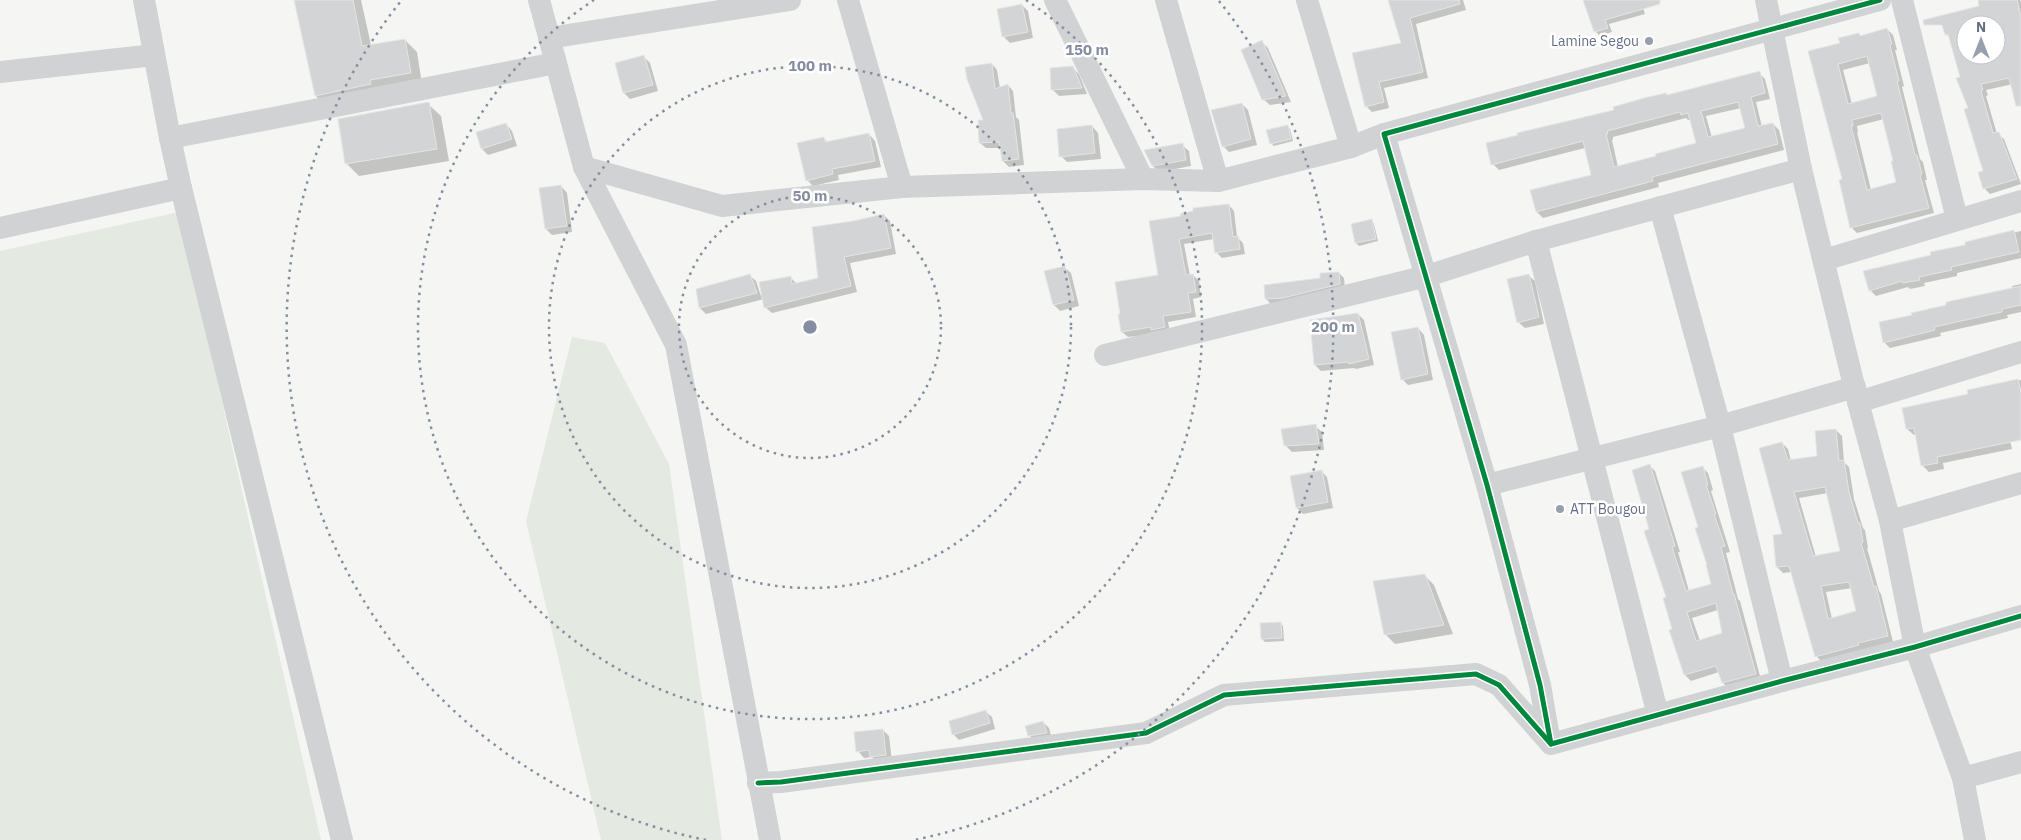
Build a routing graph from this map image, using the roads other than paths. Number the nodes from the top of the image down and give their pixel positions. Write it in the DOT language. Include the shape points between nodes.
graph roads {
  1 [pos="144,0"];
  2 [pos="539,0"];
  3 [pos="790,0"];
  4 [pos="848,0"];
  5 [pos="1055,0"];
  6 [pos="1166,0"];
  7 [pos="1307,0"];
  8 [pos="1766,0"];
  9 [pos="1880,0"];
  10 [pos="1902,0"];
  11 [pos="1771,28"];
  12 [pos="550,38"];
  13 [pos="154,55"];
  14 [pos="556,63"];
  15 [pos="0,72"];
  16 [pos="1384,134"];
  17 [pos="170,138"];
  18 [pos="1351,147"];
  19 [pos="584,167"];
  20 [pos="1801,169"];
  21 [pos="1143,179"];
  22 [pos="1218,181"];
  23 [pos="902,187"];
  24 [pos="181,188"];
  25 [pos="2021,201"];
  26 [pos="1660,207"];
  27 [pos="1957,220"];
  28 [pos="0,228"];
  29 [pos="1536,241"];
  30 [pos="1824,260"];
  31 [pos="1427,276"];
  32 [pos="2021,352"];
  33 [pos="1105,355"];
  34 [pos="1856,394"];
  35 [pos="1720,426"];
  36 [pos="1591,459"];
  37 [pos="2021,483"];
  38 [pos="1487,485"];
  39 [pos="1890,521"];
  40 [pos="2021,616"];
  41 [pos="1915,647"];
  42 [pos="1782,680"];
  43 [pos="1658,715"];
  44 [pos="1551,744"];
  45 [pos="2021,762"];
  46 [pos="1963,778"];
  47 [pos="758,783"];
  48 [pos="342,840"];
  49 [pos="770,840"];
  50 [pos="1975,840"];
  1 -- 13 [label="street"];
  2 -- 12 [label="street"];
  3 -- 12 [label="street"];
  4 -- 23 [label="street"];
  5 -- 21 [label="street"];
  6 -- 22 [label="street"];
  7 -- 18 [label="street"];
  8 -- 11 [label="street"];
  9 -- 11 [label="street"];
  10 -- 27 [label="street"];
  11 -- 16 [label="street"];
  11 -- 20 [label="street"];
  12 -- 14 [label="street"];
  13 -- 15 [label="street"];
  13 -- 17 [label="street"];
  14 -- 17 [label="street"];
  14 -- 19 [label="street"];
  16 -- 18 [label="street"];
  16 -- 31 [label="street"];
  17 -- 24 [label="street"];
  18 -- 22 [label="street"];
  19 -- 23 [label="street" via="722,206"];
  19 -- 47 [label="street" via="676,345"];
  20 -- 26 [label="street"];
  20 -- 30 [label="street"];
  21 -- 22 [label="street"];
  21 -- 23 [label="street"];
  24 -- 28 [label="street"];
  24 -- 48 [label="street"];
  25 -- 27 [label="street"];
  26 -- 29 [label="street"];
  26 -- 35 [label="street"];
  27 -- 30 [label="street"];
  29 -- 31 [label="street"];
  29 -- 36 [label="street"];
  30 -- 34 [label="street"];
  31 -- 33 [label="street"];
  31 -- 38 [label="street"];
  32 -- 34 [label="street"];
  34 -- 35 [label="street"];
  34 -- 39 [label="street"];
  35 -- 36 [label="street"];
  35 -- 42 [label="street"];
  36 -- 38 [label="street"];
  36 -- 43 [label="street"];
  37 -- 39 [label="street"];
  38 -- 44 [label="street" via="1540,685"];
  39 -- 41 [label="street"];
  40 -- 41 [label="street"];
  41 -- 42 [label="street"];
  41 -- 46 [label="street"];
  42 -- 43 [label="street"];
  43 -- 44 [label="street"];
  44 -- 47 [label="street" via="1499,685 1476,674 1224,695 1146,733"];
  45 -- 46 [label="street"];
  46 -- 50 [label="street"];
  47 -- 49 [label="street"];
}
